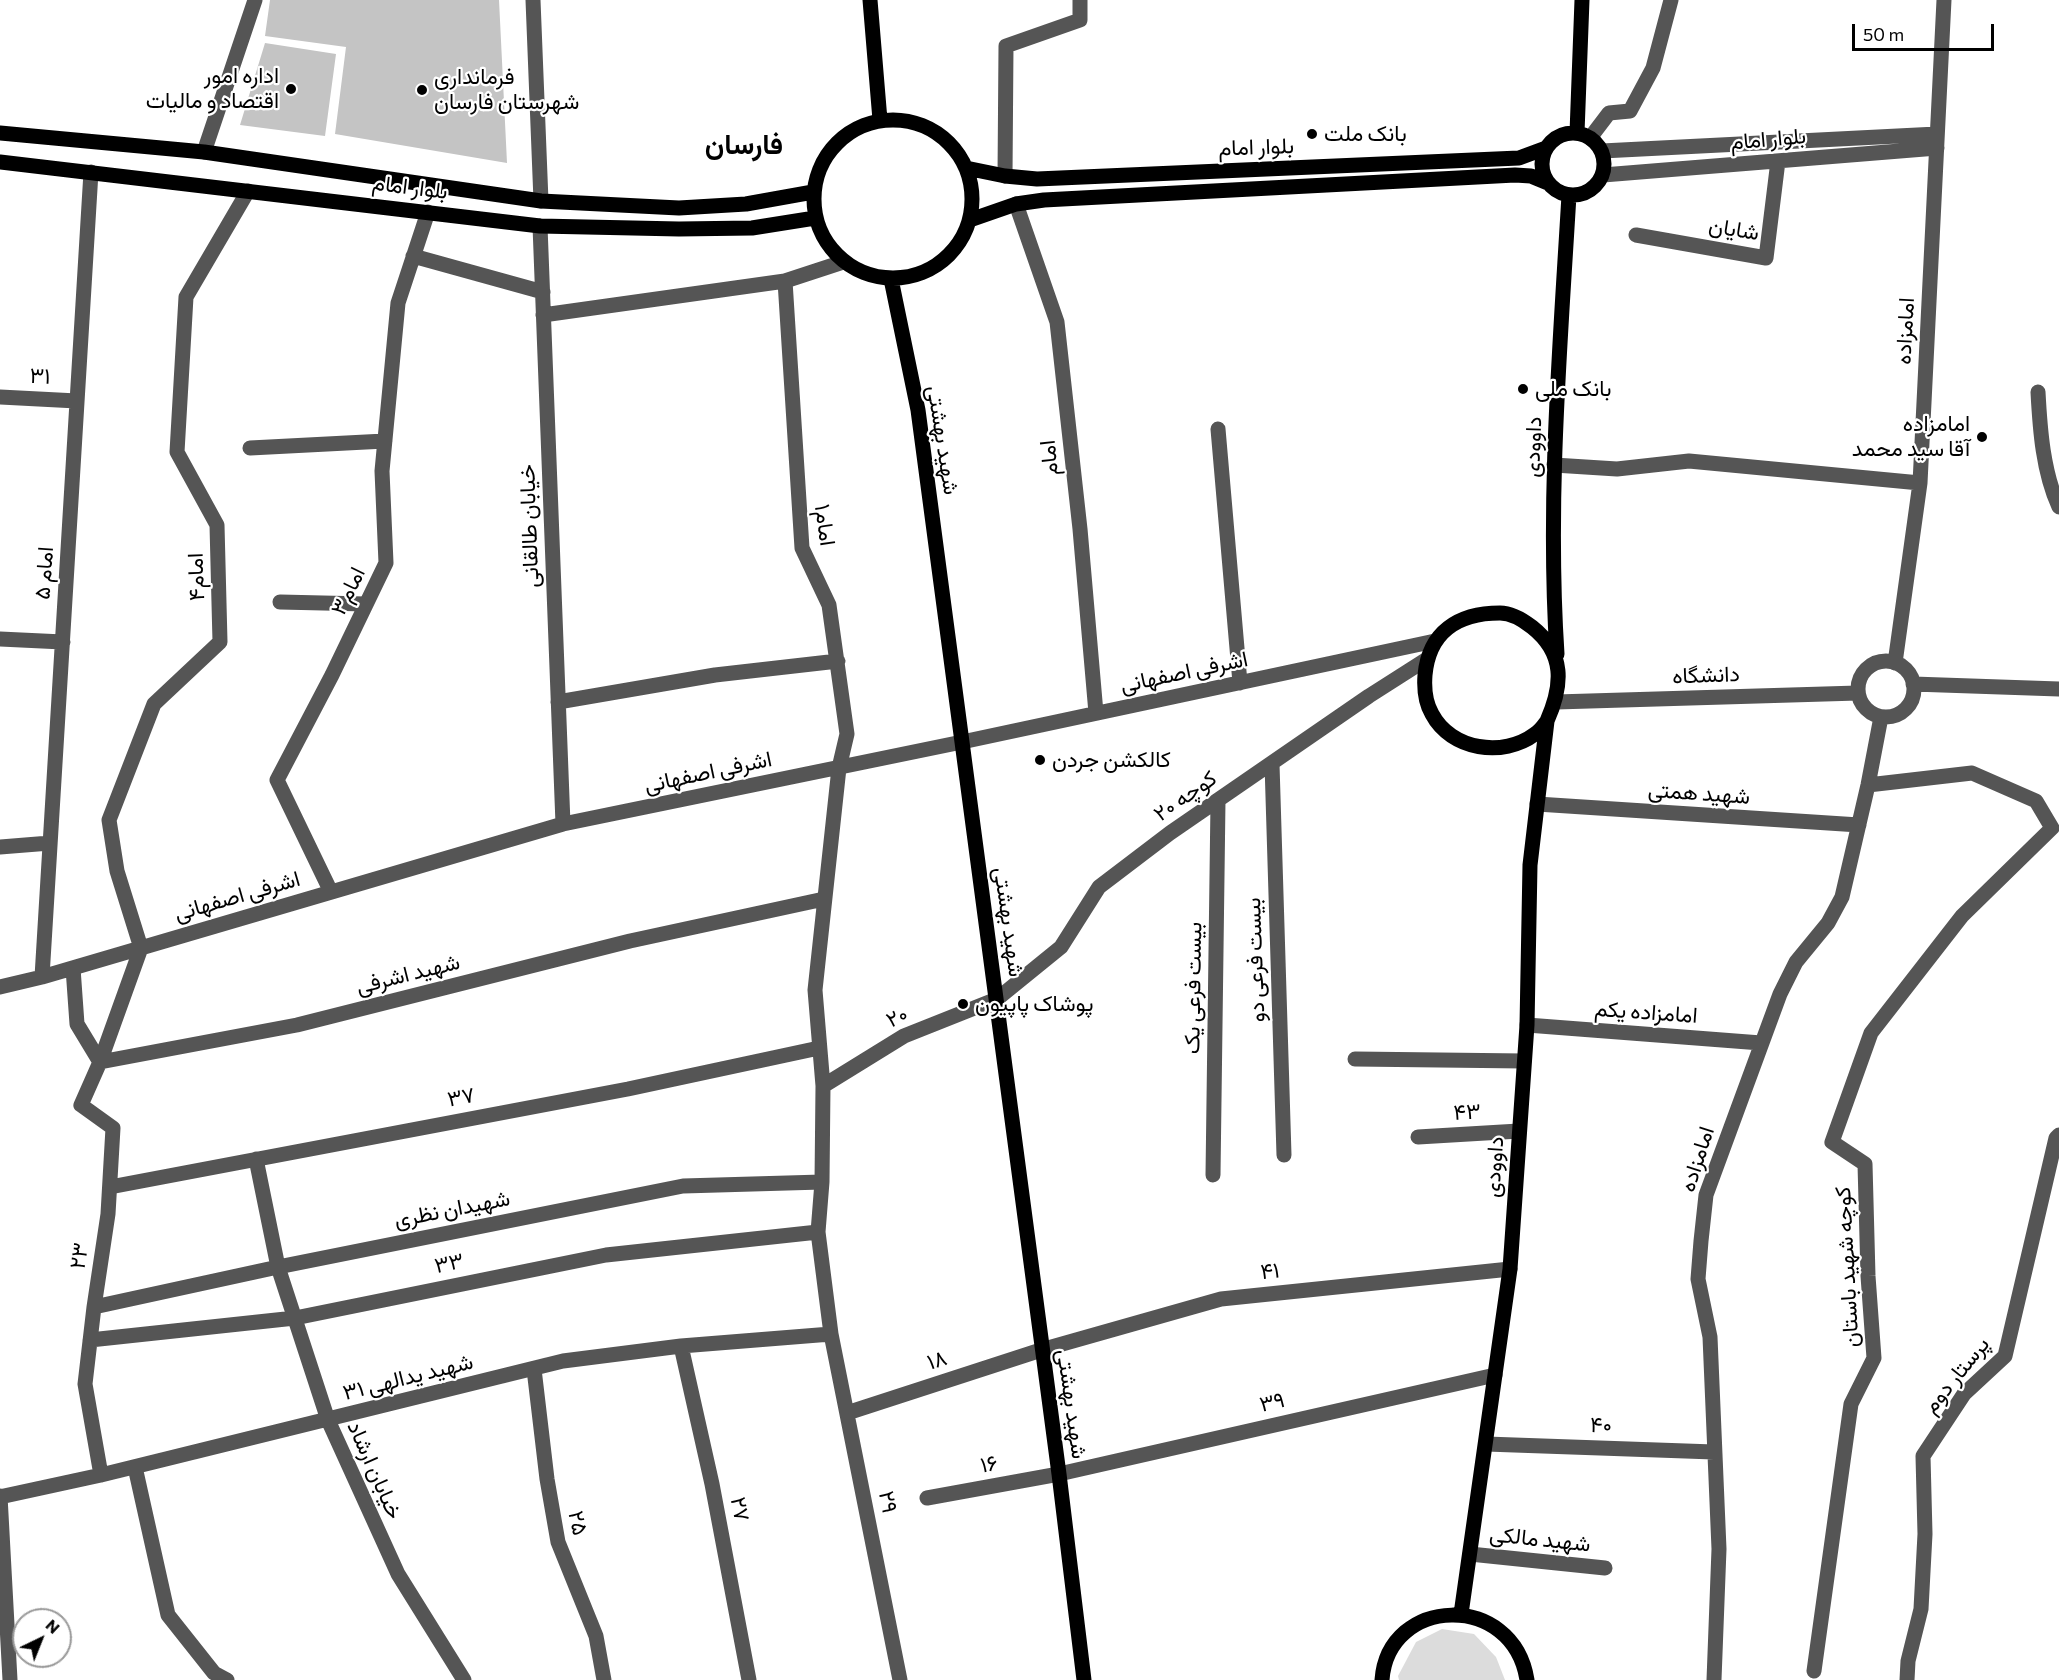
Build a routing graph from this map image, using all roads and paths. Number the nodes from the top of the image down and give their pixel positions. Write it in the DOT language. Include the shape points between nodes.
graph roads {
  1 [pos="255,0"];
  2 [pos="533,0"];
  3 [pos="870,0"];
  4 [pos="1080,0"];
  5 [pos="1582,0"];
  6 [pos="1671,0"];
  7 [pos="1944,0"];
  8 [pos="880,120"];
  9 [pos="0,133"];
  10 [pos="1584,135"];
  11 [pos="1937,141"];
  12 [pos="1546,148"];
  13 [pos="1602,151"];
  14 [pos="204,152"];
  15 [pos="1778,161"];
  16 [pos="0,162"];
  17 [pos="966,168"];
  18 [pos="91,172"];
  19 [pos="1603,175"];
  20 [pos="1005,176"];
  21 [pos="1548,183"];
  22 [pos="248,191"];
  23 [pos="813,192"];
  24 [pos="1569,195"];
  25 [pos="541,201"];
  26 [pos="1016,204"];
  27 [pos="428,212"];
  28 [pos="815,218"];
  29 [pos="970,220"];
  30 [pos="540,226"];
  31 [pos="1636,235"];
  32 [pos="413,256"];
  33 [pos="843,261"];
  34 [pos="891,279"];
  35 [pos="785,281"];
  36 [pos="543,292"];
  37 [pos="543,315"];
  38 [pos="2038,392"];
  39 [pos="0,397"];
  40 [pos="77,401"];
  41 [pos="1218,429"];
  42 [pos="385,441"];
  43 [pos="250,448"];
  44 [pos="1554,465"];
  45 [pos="1920,483"];
  46 [pos="2059,507"];
  47 [pos="280,602"];
  48 [pos="366,604"];
  49 [pos="0,639"];
  50 [pos="1435,641"];
  51 [pos="63,642"];
  52 [pos="1427,659"];
  53 [pos="838,661"];
  54 [pos="1895,663"];
  55 [pos="1558,664"];
  56 [pos="1240,683"];
  57 [pos="1913,684"];
  58 [pos="2059,689"];
  59 [pos="1858,693"];
  60 [pos="558,702"];
  61 [pos="1556,702"];
  62 [pos="1096,713"];
  63 [pos="1881,717"];
  64 [pos="1547,721"];
  65 [pos="962,742"];
  66 [pos="1272,764"];
  67 [pos="839,768"];
  68 [pos="1868,785"];
  69 [pos="1218,801"];
  70 [pos="1537,804"];
  71 [pos="563,825"];
  72 [pos="1859,825"];
  73 [pos="50,843"];
  74 [pos="0,847"];
  75 [pos="331,892"];
  76 [pos="824,899"];
  77 [pos="141,948"];
  78 [pos="73,968"];
  79 [pos="42,977"];
  80 [pos="0,987"];
  81 [pos="996,999"];
  82 [pos="1527,1025"];
  83 [pos="1761,1043"];
  84 [pos="819,1048"];
  85 [pos="1355,1059"];
  86 [pos="1524,1061"];
  87 [pos="100,1062"];
  88 [pos="823,1086"];
  89 [pos="1519,1131"];
  90 [pos="2059,1135"];
  91 [pos="1418,1137"];
  92 [pos="1284,1155"];
  93 [pos="256,1159"];
  94 [pos="1213,1175"];
  95 [pos="822,1182"];
  96 [pos="110,1187"];
  97 [pos="818,1232"];
  98 [pos="278,1267"];
  99 [pos="1510,1269"];
  100 [pos="94,1307"];
  101 [pos="295,1318"];
  102 [pos="831,1334"];
  103 [pos="90,1340"];
  104 [pos="681,1346"];
  105 [pos="1041,1350"];
  106 [pos="534,1369"];
  107 [pos="1495,1375"];
  108 [pos="848,1413"];
  109 [pos="328,1420"];
  110 [pos="1486,1444"];
  111 [pos="1714,1452"];
  112 [pos="135,1467"];
  113 [pos="1059,1474"];
  114 [pos="101,1475"];
  115 [pos="0,1497"];
  116 [pos="927,1498"];
  117 [pos="1470,1554"];
  118 [pos="1605,1568"];
  119 [pos="1461,1614"];
  120 [pos="1814,1671"];
  121 [pos="218,1678"];
  122 [pos="10,1680"];
  123 [pos="464,1680"];
  124 [pos="604,1680"];
  125 [pos="749,1680"];
  126 [pos="900,1680"];
  127 [pos="1084,1680"];
  128 [pos="1382,1680"];
  129 [pos="1527,1680"];
  130 [pos="1714,1680"];
  131 [pos="1907,1680"];
  1 -- 14 [label="street"];
  2 -- 25 [label="street"];
  3 -- 8 [label="main road"];
  4 -- 20 [label="street" via="1080,20 1006,46"];
  5 -- 10 [label="main road"];
  6 -- 10 [label="street" via="1653,68 1630,111 1609,113"];
  7 -- 11 [label="street, امامزاده"];
  8 -- 17 [label="main road" via="906,120 931,129 952,145"];
  8 -- 23 [label="main road" via="855,128 834,144 819,166"];
  9 -- 14 [label="main road, بلوار امام"];
  10 -- 12 [label="main road" via="1565,134"];
  10 -- 13 [label="main road"];
  11 -- 13 [label="street"];
  11 -- 15 [label="street, بلوار امام"];
  11 -- 45 [label="street, امامزاده"];
  12 -- 20 [label="main road, بلوار امام" via="1505,159 1037,179"];
  12 -- 21 [label="main road" via="1542,172"];
  13 -- 19 [label="main road"];
  14 -- 25 [label="main road, بلوار امام"];
  15 -- 19 [label="street, بلوار امام"];
  15 -- 31 [label="street, شایان" via="1766,258"];
  16 -- 18 [label="main road, بلوار امام"];
  17 -- 20 [label="main road, بلوار امام"];
  17 -- 29 [label="main road" via="973,193"];
  18 -- 22 [label="main road, بلوار امام"];
  18 -- 40 [label="street, امام ۵"];
  19 -- 24 [label="main road" via="1589,191"];
  21 -- 24 [label="main road"];
  21 -- 26 [label="main road, بلوار امام" via="1515,175"];
  22 -- 27 [label="main road, بلوار امام"];
  22 -- 77 [label="street, امام۴" via="186,297 177,452 216,525 220,642 154,704 109,820 117,871"];
  23 -- 25 [label="main road, بلوار امام" via="746,204 679,208"];
  23 -- 28 [label="main road"];
  24 -- 44 [label="main road, داوودی"];
  25 -- 30 [label="main road"];
  26 -- 29 [label="main road, بلوار امام"];
  26 -- 62 [label="street, امام" via="1057,322"];
  27 -- 30 [label="main road, بلوار امام"];
  27 -- 32 [label="street, امام۳"];
  28 -- 30 [label="main road, بلوار امام" via="752,228"];
  28 -- 33 [label="main road" via="825,242"];
  29 -- 34 [label="main road" via="960,244 941,263 918,276"];
  30 -- 36 [label="street, خیابان طالقانی"];
  32 -- 36 [label="street"];
  32 -- 42 [label="street, امام۳" via="398,303"];
  33 -- 34 [label="main road" via="866,274"];
  33 -- 35 [label="street"];
  34 -- 65 [label="main road, شهید بهشتی" via="918,410"];
  35 -- 37 [label="street"];
  35 -- 53 [label="street, امام۱" via="802,548 829,605"];
  36 -- 37 [label="street, خیابان طالقانی"];
  37 -- 60 [label="street, خیابان طالقانی"];
  38 -- 46 [label="street" via="2040,430"];
  39 -- 40 [label="street, ۳۱"];
  40 -- 51 [label="street, امام ۵"];
  41 -- 56 [label="street"];
  42 -- 43 [label="street"];
  42 -- 48 [label="street, امام۳" via="382,471 386,564"];
  44 -- 45 [label="street" via="1617,470 1689,461"];
  44 -- 55 [label="main road, داوودی"];
  45 -- 54 [label="street, امامزاده"];
  47 -- 48 [label="street"];
  48 -- 75 [label="street, امام۳" via="277,780"];
  49 -- 51 [label="street"];
  50 -- 52 [label="main road"];
  50 -- 55 [label="main road" via="1465,618 1503,613 1522,619 1538,631 1551,646"];
  50 -- 56 [label="street, اشرفی اصفهانی"];
  51 -- 73 [label="street, امام ۵"];
  52 -- 64 [label="main road" via="1425,696 1432,715 1461,742 1480,748 1517,743 1535,734"];
  52 -- 66 [label="street, کوچه ۲۰"];
  53 -- 60 [label="street" via="716,675"];
  53 -- 67 [label="street, امام۱" via="847,734"];
  54 -- 57 [label="street" via="1910,675"];
  54 -- 59 [label="street" via="1873,664 1859,681"];
  55 -- 61 [label="main road"];
  56 -- 62 [label="street, اشرفی اصفهانی"];
  57 -- 58 [label="street"];
  57 -- 63 [label="street" via="1906,709 1894,716"];
  59 -- 61 [label="street, دانشگاه"];
  59 -- 63 [label="street" via="1862,704"];
  60 -- 71 [label="street, خیابان طالقانی"];
  61 -- 64 [label="main road"];
  62 -- 65 [label="street, اشرفی اصفهانی"];
  63 -- 68 [label="street, امامزاده"];
  64 -- 70 [label="main road, داوودی"];
  65 -- 67 [label="street, اشرفی اصفهانی"];
  65 -- 81 [label="main road, شهید بهشتی"];
  66 -- 69 [label="street, کوچه ۲۰"];
  66 -- 92 [label="street, بیست فرعی دو"];
  67 -- 71 [label="street, اشرفی اصفهانی"];
  67 -- 76 [label="street, امام۱"];
  68 -- 72 [label="street, امامزاده"];
  68 -- 120 [label="street, کوچه شهید باستان" via="1972,773 2036,801 2052,828 1962,916 1871,1033 1832,1142 1865,1164 1874,1358 1851,1404"];
  69 -- 81 [label="street, کوچه ۲۰" via="1099,886 1061,947"];
  69 -- 94 [label="street, بیست فرعی یک"];
  70 -- 72 [label="street, شهید همتی"];
  70 -- 82 [label="main road, داوودی" via="1530,865"];
  71 -- 75 [label="street, اشرفی اصفهانی"];
  72 -- 83 [label="street, امامزاده" via="1842,897 1828,923 1796,962"];
  73 -- 74 [label="street"];
  73 -- 79 [label="street, امام ۵"];
  75 -- 77 [label="street, اشرفی اصفهانی"];
  76 -- 84 [label="street, امام۱" via="815,990"];
  76 -- 87 [label="street, شهید اشرفی" via="630,941 297,1025"];
  77 -- 78 [label="street, اشرفی اصفهانی"];
  77 -- 87 [label="street"];
  78 -- 79 [label="street, اشرفی اصفهانی"];
  78 -- 87 [label="street" via="77,1024"];
  79 -- 80 [label="street, اشرفی اصفهانی"];
  81 -- 88 [label="street, ۲۰" via="904,1036"];
  81 -- 105 [label="main road, شهید بهشتی"];
  82 -- 83 [label="street, امامزاده یکم"];
  82 -- 86 [label="main road, داوودی"];
  83 -- 111 [label="street, امامزاده" via="1706,1195 1698,1279 1710,1337"];
  84 -- 88 [label="street, ۲۹"];
  84 -- 93 [label="street, ۳۷" via="628,1089"];
  85 -- 86 [label="street"];
  86 -- 89 [label="main road, داوودی"];
  87 -- 96 [label="street, ۲۳" via="81,1105 113,1128"];
  88 -- 95 [label="street, ۲۹"];
  89 -- 91 [label="street, ۴۳"];
  89 -- 99 [label="main road, داوودی"];
  90 -- 131 [label="street, پرستار دوم" via="2005,1356 1964,1394 1923,1456 1925,1534 1921,1609"];
  93 -- 96 [label="street, ۳۷"];
  93 -- 98 [label="street, خیابان ارشاد"];
  95 -- 97 [label="street, ۲۹"];
  95 -- 98 [label="street, شهیدان نظری" via="683,1186"];
  96 -- 100 [label="street, ۲۳"];
  97 -- 101 [label="street, ۳۳" via="606,1255"];
  97 -- 102 [label="street, ۲۹"];
  98 -- 100 [label="street, شهیدان نظری"];
  98 -- 101 [label="street, خیابان ارشاد"];
  99 -- 105 [label="street, ۴۱" via="1221,1299"];
  99 -- 107 [label="main road, داوودی"];
  100 -- 103 [label="street, ۲۳"];
  101 -- 103 [label="street, ۳۳"];
  101 -- 109 [label="street, خیابان ارشاد"];
  102 -- 104 [label="street, ۳۱ شهید یدالهی"];
  102 -- 108 [label="street, ۲۹"];
  103 -- 114 [label="street, ۲۳" via="85,1384"];
  104 -- 106 [label="street, ۳۱ شهید یدالهی"];
  104 -- 125 [label="street, ۲۷"];
  105 -- 108 [label="street, ۱۸"];
  105 -- 113 [label="main road, شهید بهشتی"];
  106 -- 109 [label="street, ۳۱ شهید یدالهی"];
  106 -- 124 [label="street, ۲۵" via="558,1542 596,1636"];
  107 -- 110 [label="main road, داوودی"];
  107 -- 113 [label="street, ۳۹"];
  108 -- 126 [label="street, ۲۹"];
  109 -- 112 [label="street, ۳۱ شهید یدالهی"];
  109 -- 123 [label="street, خیابان ارشاد" via="398,1574"];
  110 -- 111 [label="street, ۴۰"];
  110 -- 117 [label="main road, داوودی"];
  111 -- 130 [label="street, امامزاده" via="1719,1548"];
  112 -- 114 [label="street, ۳۱ شهید یدالهی"];
  112 -- 121 [label="street" via="168,1615"];
  113 -- 116 [label="street, ۱۶"];
  113 -- 127 [label="main road, شهید بهشتی"];
  114 -- 115 [label="street, ۳۱ شهید یدالهی"];
  115 -- 122 [label="street"];
  117 -- 118 [label="street, شهید مالکی"];
  117 -- 119 [label="main road, داوودی"];
  119 -- 128 [label="main road" via="1439,1615 1418,1623 1400,1637 1388,1655"];
  119 -- 129 [label="main road" via="1482,1619 1501,1630 1515,1647"];
}
